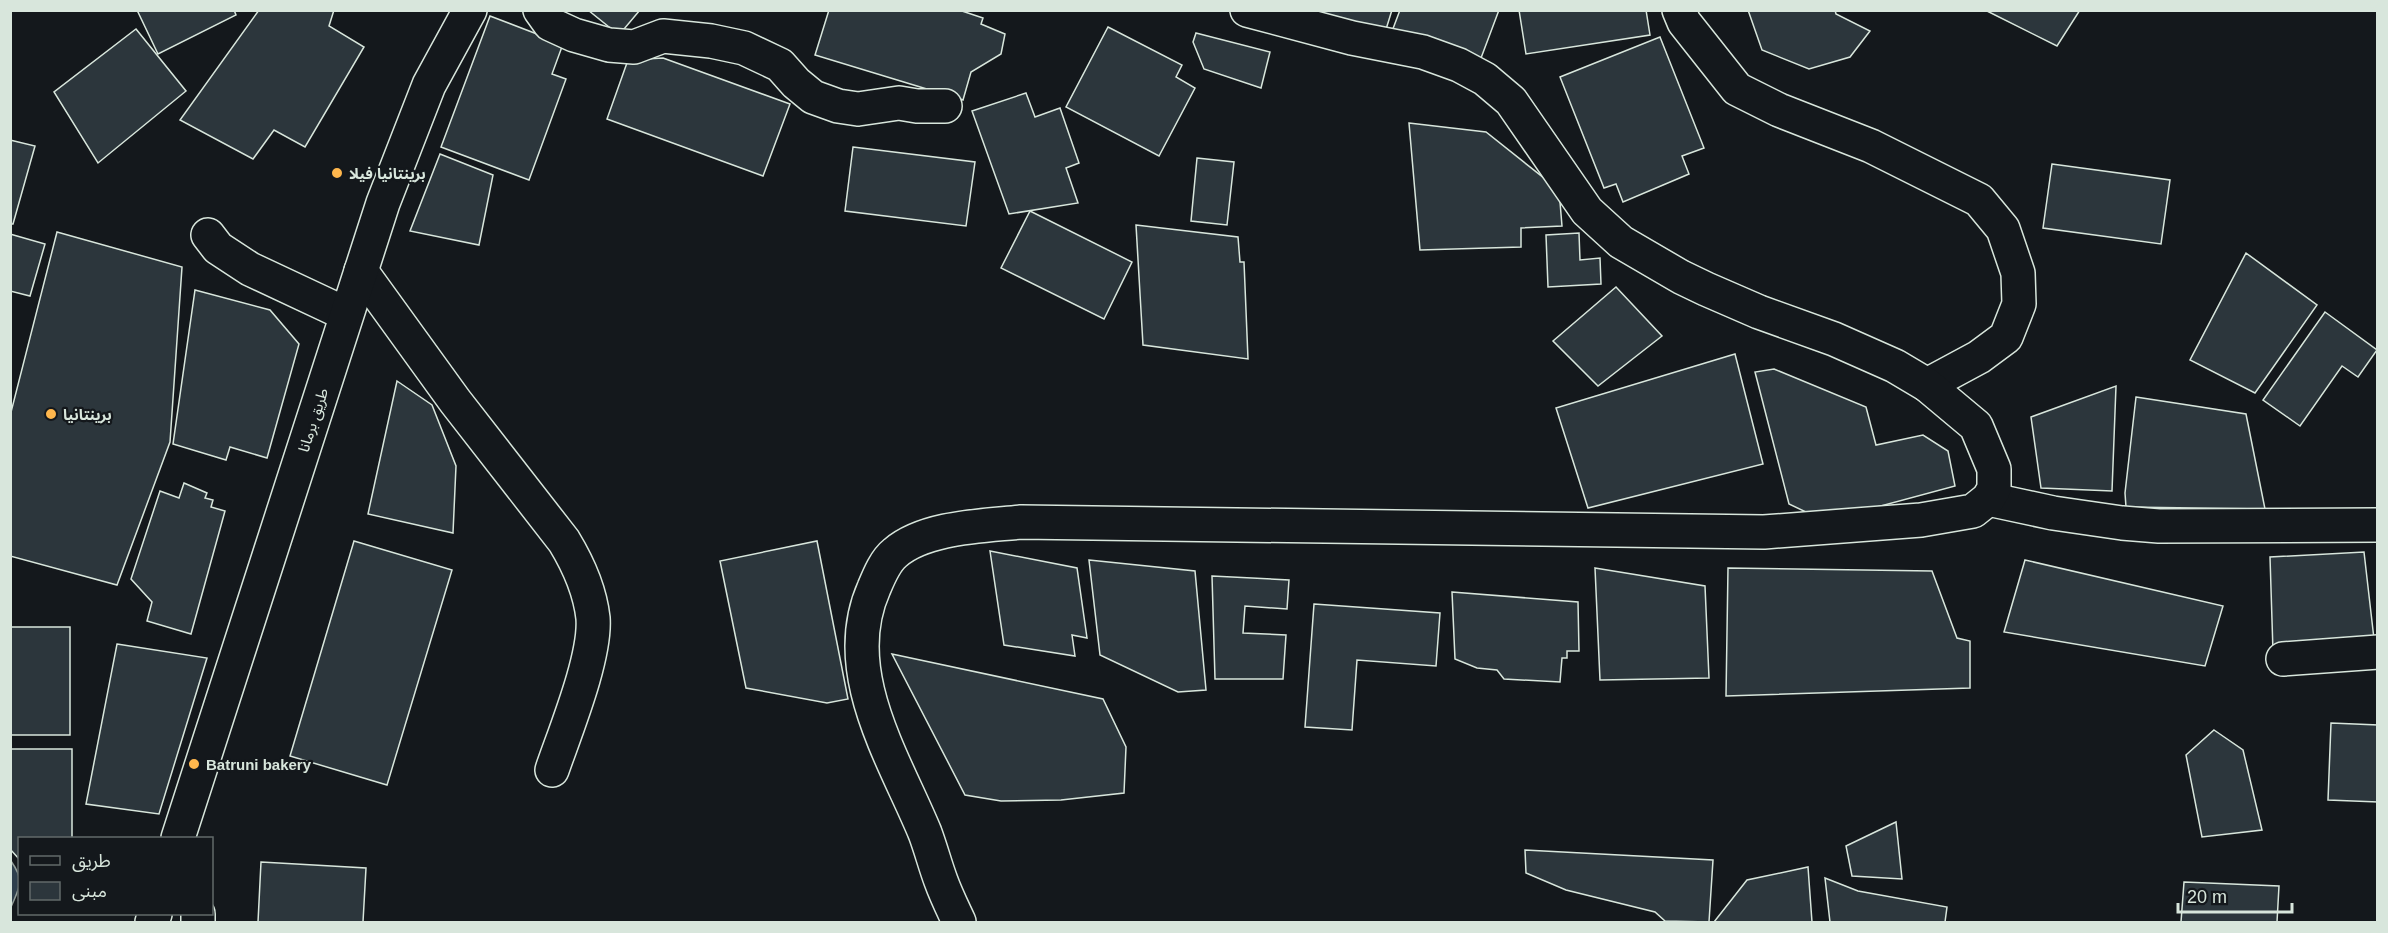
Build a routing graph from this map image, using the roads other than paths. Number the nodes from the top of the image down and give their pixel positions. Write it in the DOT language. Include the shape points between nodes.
graph roads {
  1 [pos="470,10"];
  2 [pos="540,10"];
  3 [pos="1247,10"];
  4 [pos="1679,10"];
  5 [pos="945,106"];
  6 [pos="208,235"];
  7 [pos="361,271"];
  8 [pos="346,314"];
  9 [pos="1927,385"];
  10 [pos="1988,499"];
  11 [pos="2378,525"];
  12 [pos="2378,652"];
  13 [pos="2283,659"];
  14 [pos="552,770"];
  15 [pos="178,837"];
  16 [pos="959,922"];
  1 -- 7 [label="street, طريق برمانا" via="429,85 395,169"];
  2 -- 5 [label="street" via="550,24 609,45 634,47 663,36 744,48 780,65 813,97 838,106"];
  3 -- 9 [label="street" via="1423,52 1460,65 1511,101 1587,211 1621,242 1698,285 1834,339"];
  4 -- 9 [label="street" via="1684,22 1737,89 1779,111 1871,146 1979,200 2003,230 2018,273 2019,304 2006,337 1979,357"];
  6 -- 8 [label="street" via="218,248 250,269"];
  7 -- 8 [label="street, طريق برمانا"];
  7 -- 14 [label="street" via="578,563 593,619 590,651"];
  8 -- 15 [label="street, طريق برمانا"];
  9 -- 10 [label="street" via="1976,426 1994,470 1995,489"];
  10 -- 11 [label="street" via="2122,524"];
  10 -- 16 [label="street" via="1973,511 1921,520 1764,532 1021,522 967,527 913,541 893,554 868,600 862,641 865,686 880,732"];
  12 -- 13 [label="street"];
}
